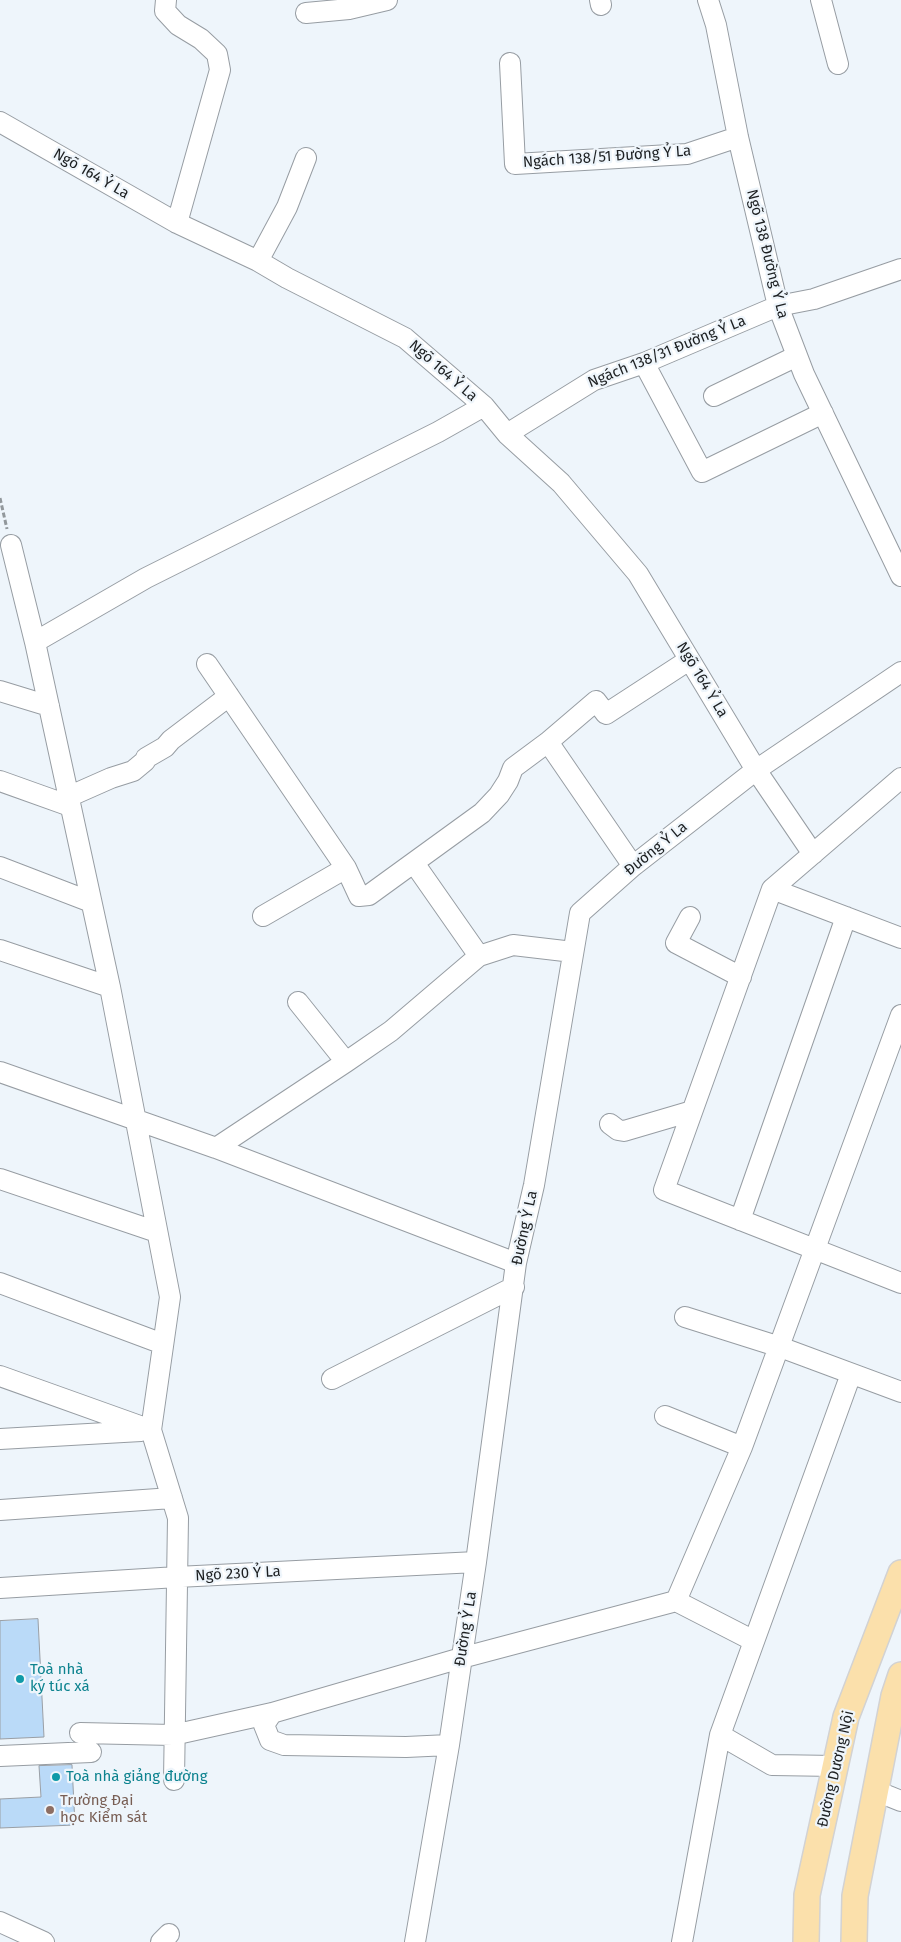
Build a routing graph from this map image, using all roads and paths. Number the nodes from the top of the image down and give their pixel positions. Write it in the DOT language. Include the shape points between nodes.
graph roads {
  1 [pos="166,0"];
  2 [pos="387,0"];
  3 [pos="708,0"];
  4 [pos="821,0"];
  5 [pos="306,14"];
  6 [pos="510,64"];
  7 [pos="838,64"];
  8 [pos="0,122"];
  9 [pos="738,137"];
  10 [pos="306,158"];
  11 [pos="177,223"];
  12 [pos="258,261"];
  13 [pos="901,269"];
  14 [pos="778,306"];
  15 [pos="797,356"];
  16 [pos="644,363"];
  17 [pos="714,396"];
  18 [pos="484,406"];
  19 [pos="823,413"];
  20 [pos="507,434"];
  21 [pos="0,498"];
  22 [pos="11,545"];
  23 [pos="901,576"];
  24 [pos="34,642"];
  25 [pos="689,660"];
  26 [pos="207,664"];
  27 [pos="901,672"];
  28 [pos="0,692"];
  29 [pos="230,696"];
  30 [pos="49,706"];
  31 [pos="548,742"];
  32 [pos="756,770"];
  33 [pos="901,778"];
  34 [pos="0,781"];
  35 [pos="69,801"];
  36 [pos="813,854"];
  37 [pos="414,862"];
  38 [pos="633,866"];
  39 [pos="0,867"];
  40 [pos="346,868"];
  41 [pos="772,889"];
  42 [pos="91,902"];
  43 [pos="263,916"];
  44 [pos="690,917"];
  45 [pos="846,917"];
  46 [pos="901,938"];
  47 [pos="0,950"];
  48 [pos="573,952"];
  49 [pos="479,956"];
  50 [pos="741,977"];
  51 [pos="110,987"];
  52 [pos="298,1002"];
  53 [pos="901,1015"];
  54 [pos="346,1062"];
  55 [pos="0,1072"];
  56 [pos="692,1111"];
  57 [pos="136,1119"];
  58 [pos="610,1124"];
  59 [pos="216,1148"];
  60 [pos="0,1179"];
  61 [pos="740,1220"];
  62 [pos="157,1232"];
  63 [pos="816,1250"];
  64 [pos="516,1263"];
  65 [pos="0,1282"];
  66 [pos="901,1283"];
  67 [pos="514,1287"];
  68 [pos="685,1317"];
  69 [pos="163,1344"];
  70 [pos="780,1348"];
  71 [pos="851,1374"];
  72 [pos="0,1376"];
  73 [pos="332,1379"];
  74 [pos="901,1392"];
  75 [pos="664,1416"];
  76 [pos="150,1430"];
  77 [pos="0,1439"];
  78 [pos="742,1447"];
  79 [pos="172,1498"];
  80 [pos="0,1510"];
  81 [pos="476,1562"];
  82 [pos="901,1573"];
  83 [pos="177,1577"];
  84 [pos="0,1588"];
  85 [pos="676,1601"];
  86 [pos="754,1642"];
  87 [pos="461,1658"];
  88 [pos="901,1675"];
  89 [pos="272,1712"];
  90 [pos="80,1733"];
  91 [pos="173,1735"];
  92 [pos="720,1735"];
  93 [pos="449,1745"];
  94 [pos="91,1752"];
  95 [pos="0,1756"];
  96 [pos="835,1766"];
  97 [pos="174,1780"];
  98 [pos="876,1791"];
  99 [pos="901,1801"];
  100 [pos="0,1922"];
  101 [pos="44,1942"];
  102 [pos="416,1942"];
  103 [pos="682,1942"];
  104 [pos="806,1942"];
  105 [pos="854,1942"];
  1 -- 11 [label="street" via="165,11 178,25 217,54 220,70"];
  2 -- 5 [label="street"];
  3 -- 9 [label="street, Ngõ 138 Đường Ỷ La"];
  4 -- 7 [label="street"];
  6 -- 9 [label="street, Ngách 138/51 Đường Ỷ La" via="515,164 687,154"];
  8 -- 11 [label="street, Ngõ 164 Ỷ La"];
  9 -- 14 [label="street, Ngõ 138 Đường Ỷ La"];
  10 -- 12 [label="street" via="288,207"];
  11 -- 12 [label="street, Ngõ 164 Ỷ La"];
  12 -- 18 [label="street, Ngõ 164 Ỷ La" via="405,338"];
  13 -- 14 [label="street, Ngách 138/31 Đường Ỷ La" via="814,299"];
  14 -- 15 [label="street, Ngõ 138 Đường Ỷ La"];
  14 -- 16 [label="street, Ngách 138/31 Đường Ỷ La"];
  15 -- 17 [label="street"];
  15 -- 19 [label="street, Ngõ 138 Đường Ỷ La"];
  16 -- 19 [label="street" via="702,472"];
  16 -- 20 [label="street, Ngách 138/31 Đường Ỷ La" via="594,380"];
  18 -- 20 [label="street, Ngõ 164 Ỷ La"];
  18 -- 24 [label="street" via="146,578"];
  19 -- 23 [label="street, Ngõ 138 Đường Ỷ La"];
  20 -- 25 [label="street, Ngõ 164 Ỷ La" via="561,483 638,574"];
  21 -- 22 [label="path"];
  22 -- 24 [label="street"];
  24 -- 30 [label="street"];
  25 -- 31 [label="street" via="606,714 596,701"];
  25 -- 32 [label="street, Ngõ 164 Ỷ La"];
  26 -- 29 [label="street"];
  27 -- 32 [label="street, Đường Ỷ La"];
  28 -- 30 [label="street"];
  29 -- 35 [label="street" via="146,758 134,771 111,778"];
  29 -- 40 [label="street"];
  30 -- 35 [label="street"];
  31 -- 37 [label="street" via="513,768 499,795 482,813"];
  31 -- 38 [label="street"];
  32 -- 36 [label="street, Ngõ 164 Ỷ La"];
  32 -- 38 [label="street, Đường Ỷ La"];
  33 -- 36 [label="street"];
  34 -- 35 [label="street"];
  35 -- 42 [label="street"];
  36 -- 41 [label="street"];
  37 -- 40 [label="street" via="364,896 359,896"];
  37 -- 49 [label="street"];
  38 -- 48 [label="street, Đường Ỷ La" via="580,914"];
  39 -- 42 [label="street"];
  40 -- 43 [label="street"];
  41 -- 45 [label="street"];
  41 -- 50 [label="street"];
  42 -- 51 [label="street"];
  44 -- 50 [label="street" via="676,944"];
  45 -- 46 [label="street"];
  45 -- 61 [label="street"];
  47 -- 51 [label="street"];
  48 -- 49 [label="street" via="513,945"];
  48 -- 64 [label="street, Đường Ỷ La" via="534,1185"];
  49 -- 54 [label="street" via="391,1031"];
  50 -- 56 [label="street"];
  51 -- 57 [label="street"];
  52 -- 54 [label="street"];
  53 -- 63 [label="street"];
  54 -- 59 [label="street"];
  55 -- 57 [label="street"];
  56 -- 58 [label="street" via="624,1131"];
  56 -- 61 [label="street" via="664,1190"];
  57 -- 59 [label="street"];
  57 -- 62 [label="street"];
  59 -- 64 [label="street"];
  60 -- 62 [label="street"];
  61 -- 63 [label="street"];
  62 -- 69 [label="street" via="170,1297"];
  63 -- 66 [label="street"];
  63 -- 70 [label="street"];
  64 -- 67 [label="street, Đường Ỷ La"];
  65 -- 69 [label="street"];
  67 -- 73 [label="street"];
  67 -- 81 [label="street, Đường Ỷ La"];
  68 -- 70 [label="street"];
  69 -- 76 [label="street"];
  70 -- 71 [label="street"];
  70 -- 78 [label="street"];
  71 -- 74 [label="street"];
  71 -- 86 [label="street"];
  72 -- 76 [label="street"];
  75 -- 78 [label="street"];
  76 -- 77 [label="street"];
  76 -- 79 [label="street"];
  78 -- 85 [label="street"];
  79 -- 80 [label="street"];
  79 -- 83 [label="street" via="178,1518"];
  81 -- 83 [label="street, Ngõ 230 Ỷ La"];
  81 -- 87 [label="street, Đường Ỷ La"];
  82 -- 96 [label="main road, Đường Dương Nội" via="846,1717"];
  83 -- 84 [label="street, Ngõ 230 Ỷ La"];
  83 -- 91 [label="street"];
  85 -- 86 [label="street"];
  85 -- 87 [label="street"];
  86 -- 92 [label="street"];
  87 -- 89 [label="street"];
  87 -- 93 [label="street, Đường Ỷ La"];
  88 -- 98 [label="main road"];
  89 -- 91 [label="street"];
  89 -- 93 [label="street" via="264,1725 270,1740 284,1745"];
  90 -- 91 [label="street"];
  91 -- 97 [label="street"];
  92 -- 96 [label="street" via="772,1765"];
  92 -- 103 [label="street"];
  93 -- 102 [label="street, Đường Ỷ La"];
  94 -- 95 [label="street"];
  96 -- 104 [label="main road, Đường Dương Nội" via="807,1895"];
  98 -- 99 [label="street"];
  98 -- 105 [label="main road" via="855,1896"];
  100 -- 101 [label="street"];
}
